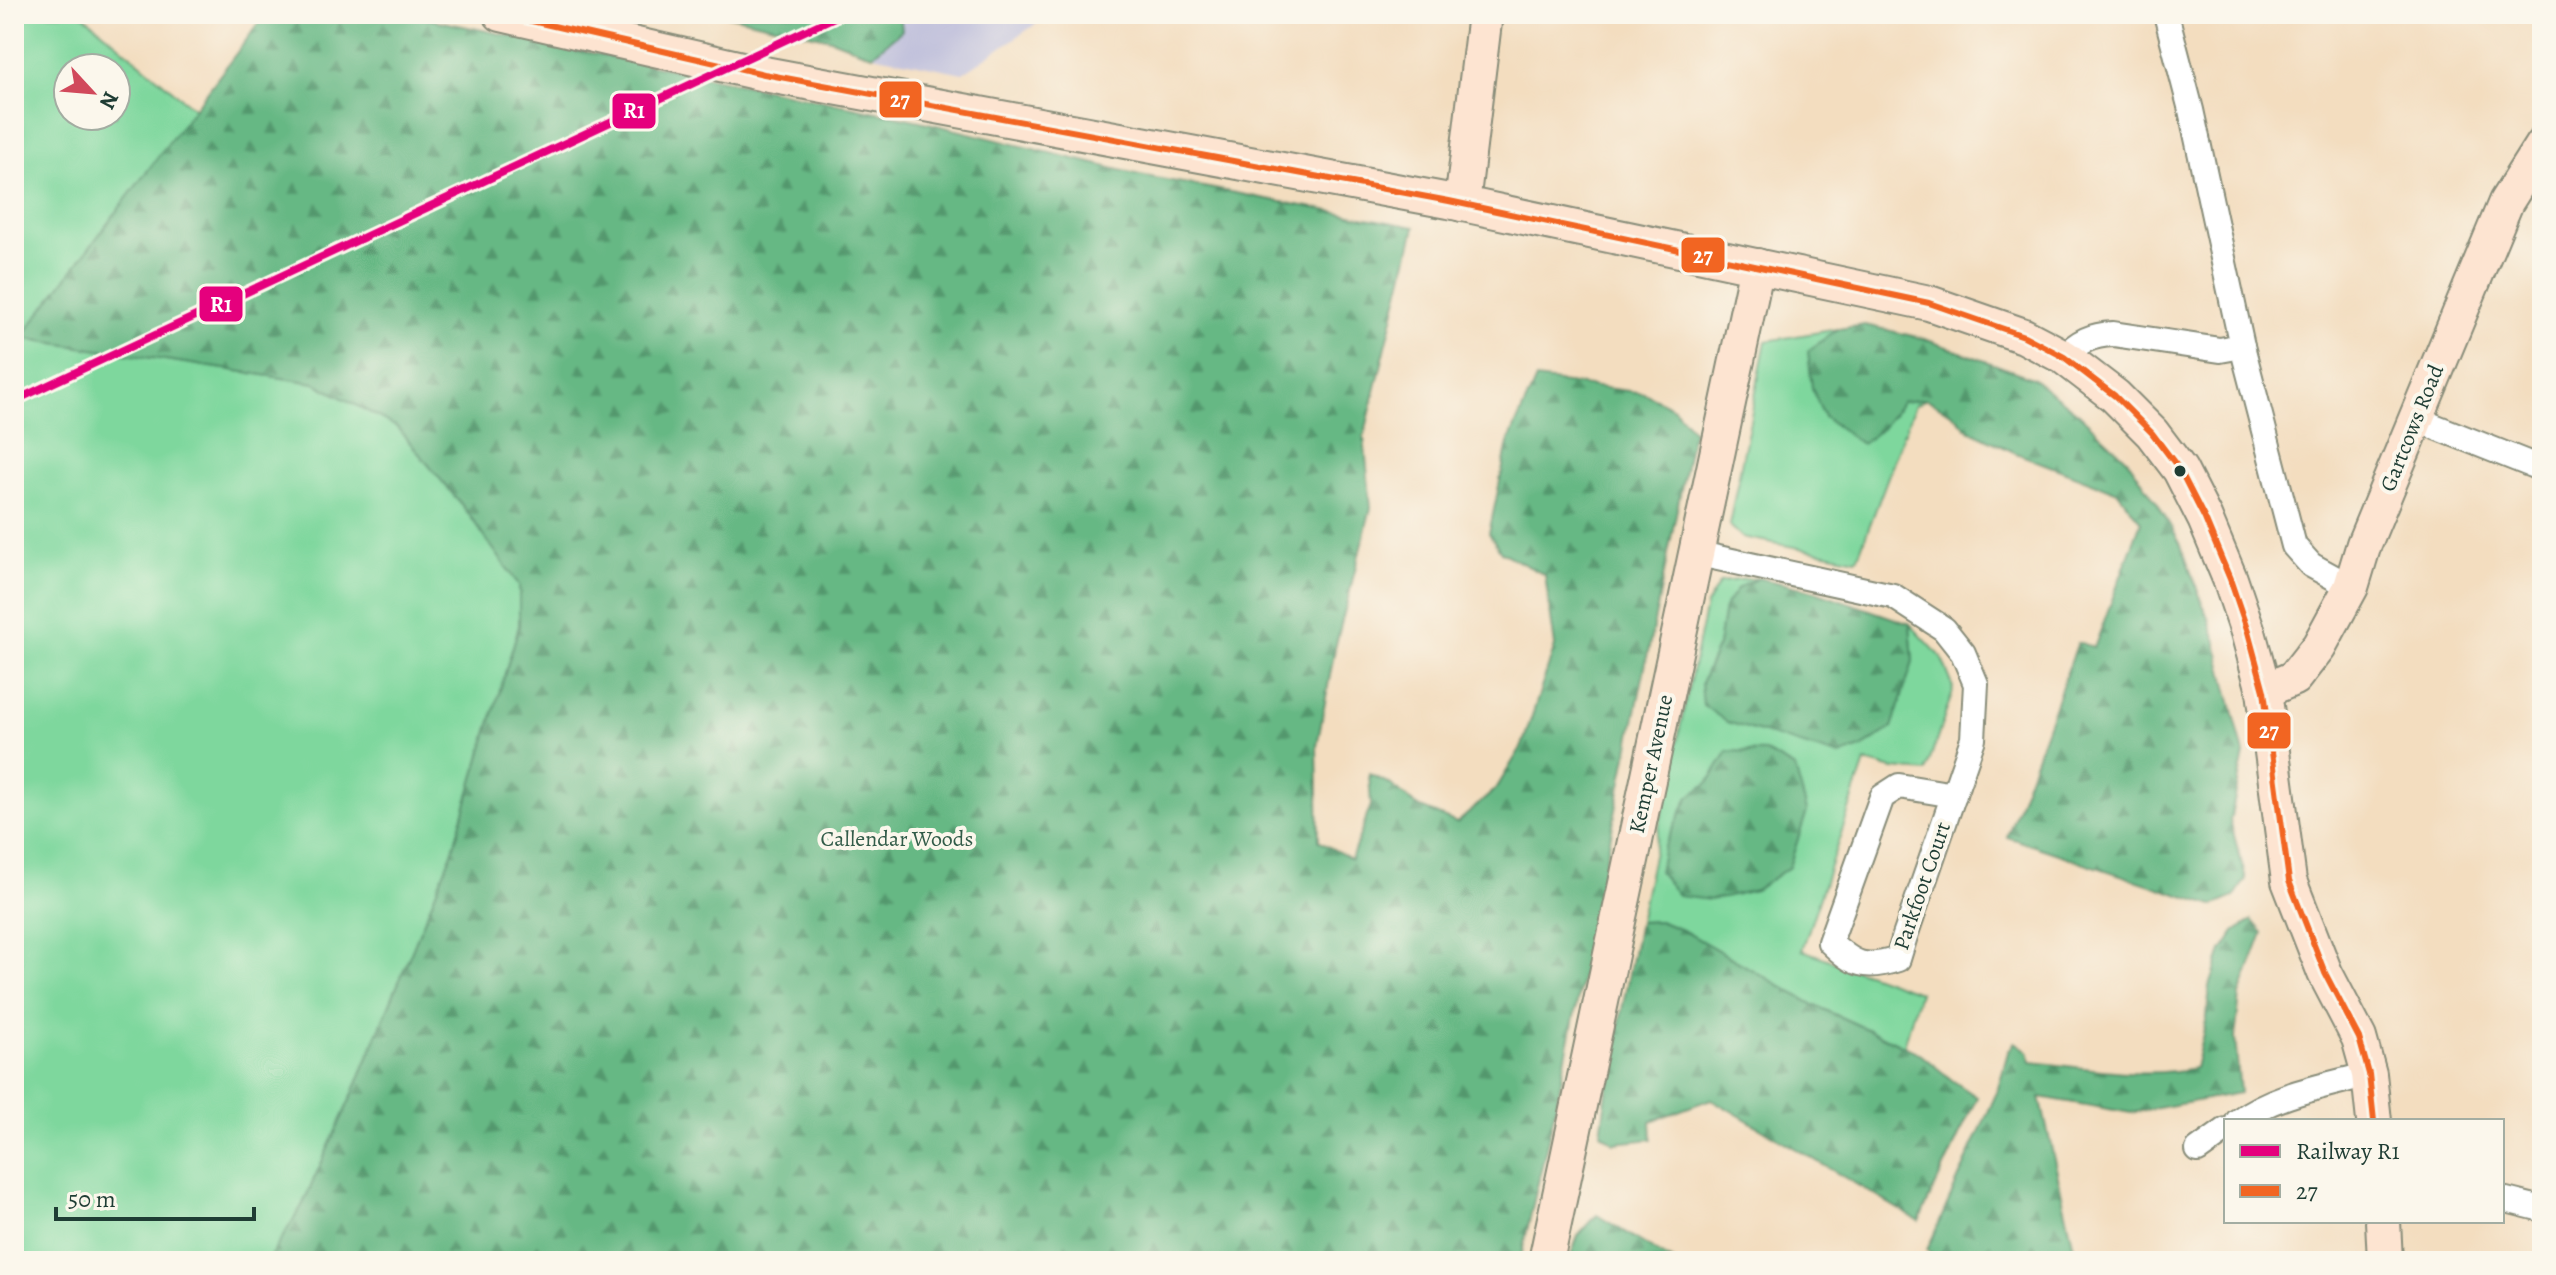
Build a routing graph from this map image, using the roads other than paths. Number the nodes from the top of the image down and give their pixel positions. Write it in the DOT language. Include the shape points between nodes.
graph roads {
  1 [pos="501,14"];
  2 [pos="1485,14"];
  3 [pos="2166,14"];
  4 [pos="2542,145"];
  5 [pos="1462,204"];
  6 [pos="1757,266"];
  7 [pos="2242,346"];
  8 [pos="2064,357"];
  9 [pos="2416,419"];
  10 [pos="2542,469"];
  11 [pos="1695,553"];
  12 [pos="2351,587"];
  13 [pos="2264,691"];
  14 [pos="1954,795"];
  15 [pos="2369,1074"];
  16 [pos="2241,1119"];
  17 [pos="2374,1119"];
  18 [pos="2224,1131"];
  19 [pos="2198,1150"];
  20 [pos="2504,1200"];
  21 [pos="2542,1209"];
  22 [pos="2383,1223"];
  23 [pos="1546,1261"];
  24 [pos="2385,1261"];
  1 -- 5 [label="main road" via="764,74"];
  2 -- 5 [label="main road"];
  3 -- 7 [label="street"];
  4 -- 9 [label="main road, Gartcows Road" via="2506,202"];
  5 -- 6 [label="main road"];
  6 -- 8 [label="main road" via="1929,303 2024,336"];
  6 -- 11 [label="main road, Kemper Avenue"];
  7 -- 8 [label="street" via="2220,350 2113,334 2097,335"];
  7 -- 12 [label="street" via="2294,546 2311,565"];
  8 -- 13 [label="main road" via="2115,396 2180,470 2230,579"];
  9 -- 10 [label="street"];
  9 -- 12 [label="main road, Gartcows Road"];
  11 -- 14 [label="street, Parkfoot Court" via="1893,596 1944,629 1963,653 1976,684 1973,739"];
  11 -- 23 [label="main road, Kemper Avenue"];
  12 -- 13 [label="main road, Gartcows Road" via="2319,646 2294,678"];
  13 -- 15 [label="main road" via="2289,881 2325,973 2359,1038"];
  14 -- 14 [label="street, Parkfoot Court" via="1899,786 1882,797 1830,942 1848,959 1876,966 1898,959"];
  15 -- 16 [label="street" via="2288,1096"];
  15 -- 17 [label="main road"];
  18 -- 19 [label="street"];
  20 -- 21 [label="street"];
  22 -- 24 [label="main road"];
}
